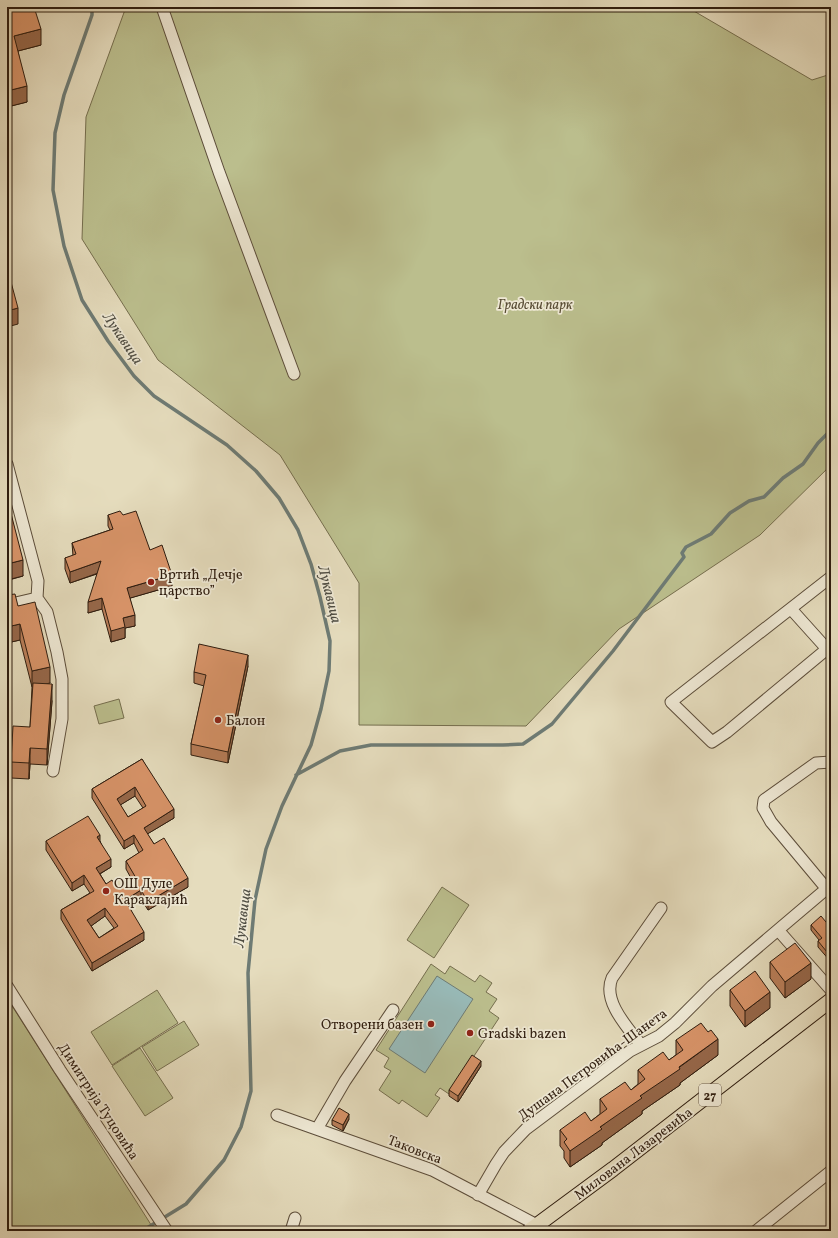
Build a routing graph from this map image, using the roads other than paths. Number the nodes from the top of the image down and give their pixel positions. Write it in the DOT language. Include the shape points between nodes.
graph roads {
  1 [pos="162,7"];
  2 [pos="294,374"];
  3 [pos="7,464"];
  4 [pos="831,577"];
  5 [pos="37,598"];
  6 [pos="7,605"];
  7 [pos="791,609"];
  8 [pos="829,648"];
  9 [pos="831,762"];
  10 [pos="53,771"];
  11 [pos="829,886"];
  12 [pos="662,908"];
  13 [pos="778,930"];
  14 [pos="7,986"];
  15 [pos="831,990"];
  16 [pos="831,1000"];
  17 [pos="393,1010"];
  18 [pos="641,1045"];
  19 [pos="277,1115"];
  20 [pos="317,1129"];
  21 [pos="831,1171"];
  22 [pos="478,1195"];
  23 [pos="295,1218"];
  24 [pos="536,1229"];
  25 [pos="167,1231"];
  26 [pos="291,1231"];
  27 [pos="756,1231"];
  1 -- 2 [label="street" via="219,172"];
  3 -- 5 [label="street" via="36,576"];
  4 -- 7 [label="street"];
  5 -- 6 [label="street"];
  5 -- 10 [label="street" via="47,612 62,679 62,719"];
  7 -- 8 [label="street"];
  7 -- 8 [label="street" via="671,702 712,742"];
  9 -- 11 [label="street, Душана Петровића-Шанета" via="816,763 764,800 763,808 771,822"];
  11 -- 13 [label="street, Душана Петровића-Шанета"];
  12 -- 18 [label="street" via="612,978 610,986 615,1009"];
  13 -- 15 [label="street"];
  13 -- 18 [label="street, Душана Петровића-Шанета" via="712,986 659,1036"];
  14 -- 25 [label="street, Димитрија Туцовића"];
  16 -- 24 [label="main road, Милована Лазаревића / 27"];
  17 -- 20 [label="street" via="345,1081"];
  18 -- 22 [label="street, Душана Петровића-Шанета" via="526,1129 504,1152"];
  19 -- 20 [label="street, Таковска"];
  20 -- 22 [label="street, Таковска" via="432,1170"];
  21 -- 27 [label="street"];
  22 -- 24 [label="street, Таковска"];
  23 -- 26 [label="street"];
}
